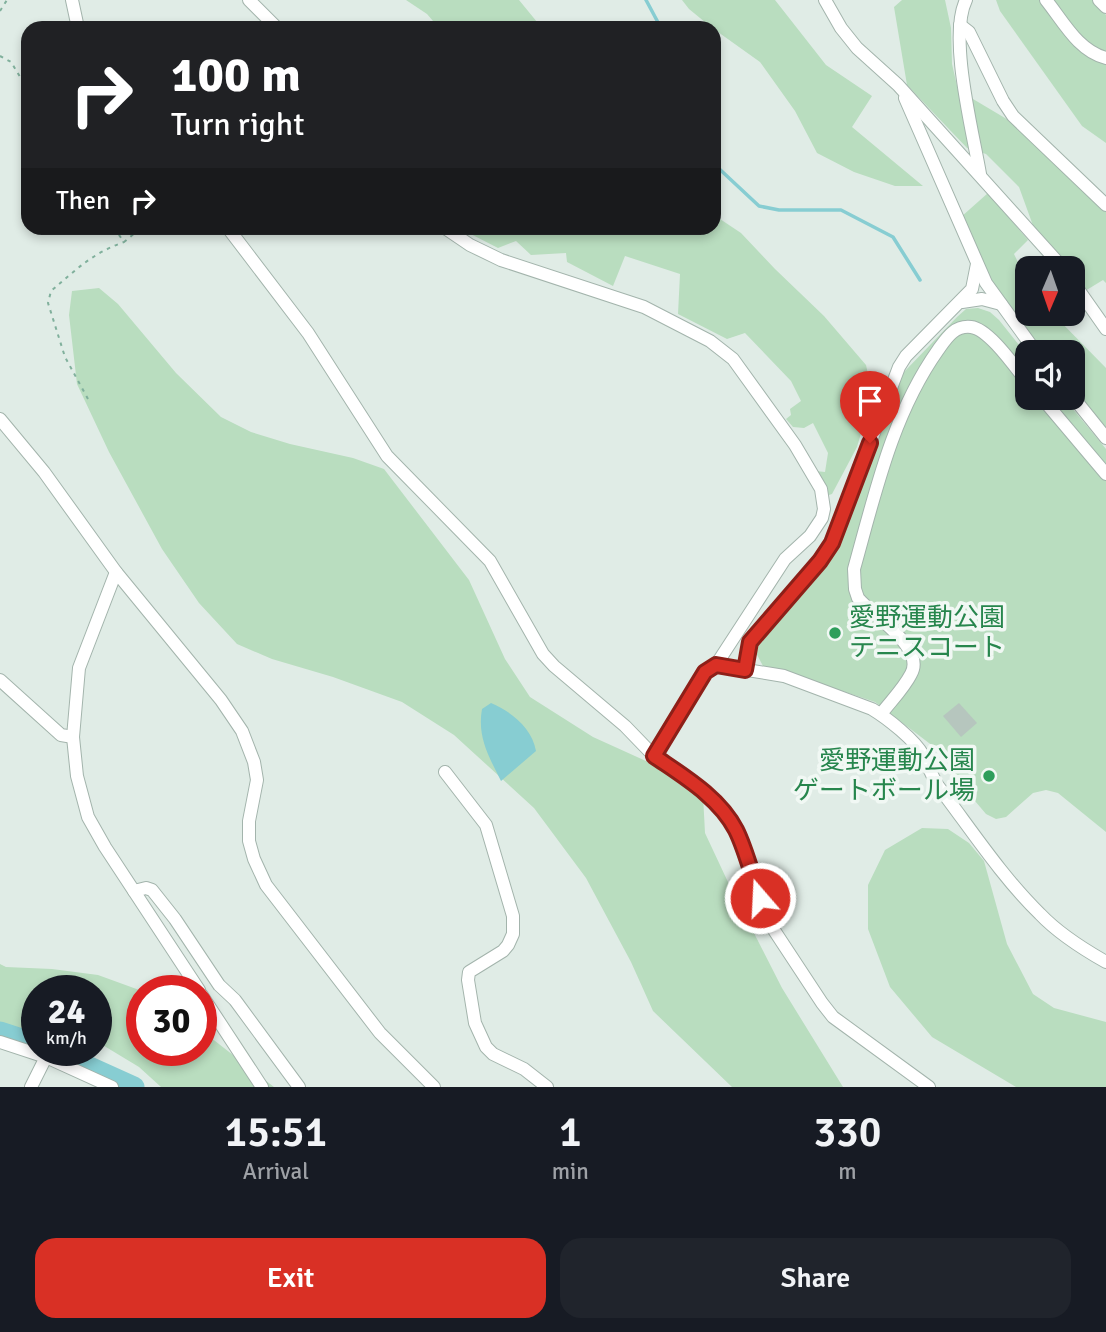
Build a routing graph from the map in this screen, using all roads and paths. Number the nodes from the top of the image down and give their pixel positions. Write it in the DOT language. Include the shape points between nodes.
graph roads {
  1 [pos="7,0"];
  2 [pos="72,0"];
  3 [pos="249,0"];
  4 [pos="825,0"];
  5 [pos="966,0"];
  6 [pos="1046,0"];
  7 [pos="1100,0"];
  8 [pos="1106,8"];
  9 [pos="0,10"];
  10 [pos="76,21"];
  11 [pos="270,21"];
  12 [pos="960,25"];
  13 [pos="0,56"];
  14 [pos="1106,58"];
  15 [pos="21,79"];
  16 [pos="898,85"];
  17 [pos="956,148"];
  18 [pos="931,161"];
  19 [pos="980,174"];
  20 [pos="1106,205"];
  21 [pos="119,235"];
  22 [pos="132,235"];
  23 [pos="233,235"];
  24 [pos="455,235"];
  25 [pos="124,242"];
  26 [pos="1052,256"];
  27 [pos="977,264"];
  28 [pos="1085,299"];
  29 [pos="961,302"];
  30 [pos="1001,305"];
  31 [pos="1106,329"];
  32 [pos="1027,340"];
  33 [pos="1015,368"];
  34 [pos="88,399"];
  35 [pos="1052,410"];
  36 [pos="1083,410"];
  37 [pos="0,419"];
  38 [pos="1106,438"];
  39 [pos="1106,474"];
  40 [pos="116,572"];
  41 [pos="716,665"];
  42 [pos="745,670"];
  43 [pos="0,680"];
  44 [pos="881,714"];
  45 [pos="73,737"];
  46 [pos="654,756"];
  47 [pos="445,772"];
  48 [pos="134,891"];
  49 [pos="1106,962"];
  50 [pos="189,975"];
  51 [pos="217,1018"];
  52 [pos="0,1042"];
  53 [pos="21,1049"];
  54 [pos="42,1066"];
  55 [pos="66,1066"];
  56 [pos="31,1087"];
  57 [pos="112,1087"];
  58 [pos="262,1087"];
  59 [pos="299,1087"];
  60 [pos="434,1087"];
  61 [pos="547,1087"];
  62 [pos="929,1087"];
  1 -- 9 [label="path"];
  2 -- 10 [label="street"];
  3 -- 11 [label="street"];
  4 -- 16 [label="street" via="857,48"];
  5 -- 12 [label="street"];
  6 -- 14 [label="street" via="1087,50"];
  7 -- 8 [label="street"];
  12 -- 19 [label="street"];
  12 -- 20 [label="street" via="969,32 1013,116"];
  13 -- 15 [label="path"];
  16 -- 17 [label="street"];
  16 -- 18 [label="street"];
  17 -- 18 [label="street" via="935,153"];
  17 -- 19 [label="street"];
  18 -- 27 [label="street"];
  19 -- 26 [label="street"];
  21 -- 25 [label="path"];
  22 -- 25 [label="path"];
  23 -- 46 [label="street" via="308,333 387,456 491,561 543,654"];
  24 -- 41 [label="street" via="502,260 644,307 710,341 733,359 795,445 821,489 822,518 785,559"];
  25 -- 34 [label="path" via="101,250 48,297 65,357"];
  27 -- 29 [label="street" via="972,289"];
  27 -- 30 [label="street"];
  28 -- 31 [label="street"];
  29 -- 30 [label="street" via="982,299"];
  29 -- 42 [label="street" via="899,367 832,543 750,642"];
  30 -- 32 [label="street"];
  33 -- 44 [label="street" via="987,334 973,327 960,328 949,335 920,376 892,436 853,569 858,597 906,643 914,658 912,674"];
  35 -- 39 [label="street"];
  36 -- 38 [label="street"];
  37 -- 40 [label="street"];
  40 -- 45 [label="street" via="79,668"];
  40 -- 60 [label="street" via="242,731 257,780 250,841 266,885 380,1033"];
  41 -- 42 [label="street"];
  41 -- 46 [label="street" via="705,672"];
  42 -- 44 [label="street" via="784,676"];
  43 -- 45 [label="street" via="61,736"];
  44 -- 49 [label="street" via="922,754 938,786 1040,915"];
  45 -- 48 [label="street" via="89,817"];
  46 -- 62 [label="street" via="697,786 736,829 768,920 833,1017"];
  47 -- 61 [label="street" via="486,825 513,916 508,945 469,972 475,1023 494,1054"];
  48 -- 50 [label="street"];
  48 -- 59 [label="street" via="152,890"];
  51 -- 58 [label="street"];
  52 -- 53 [label="street"];
  54 -- 56 [label="street"];
  55 -- 57 [label="street"];
}
